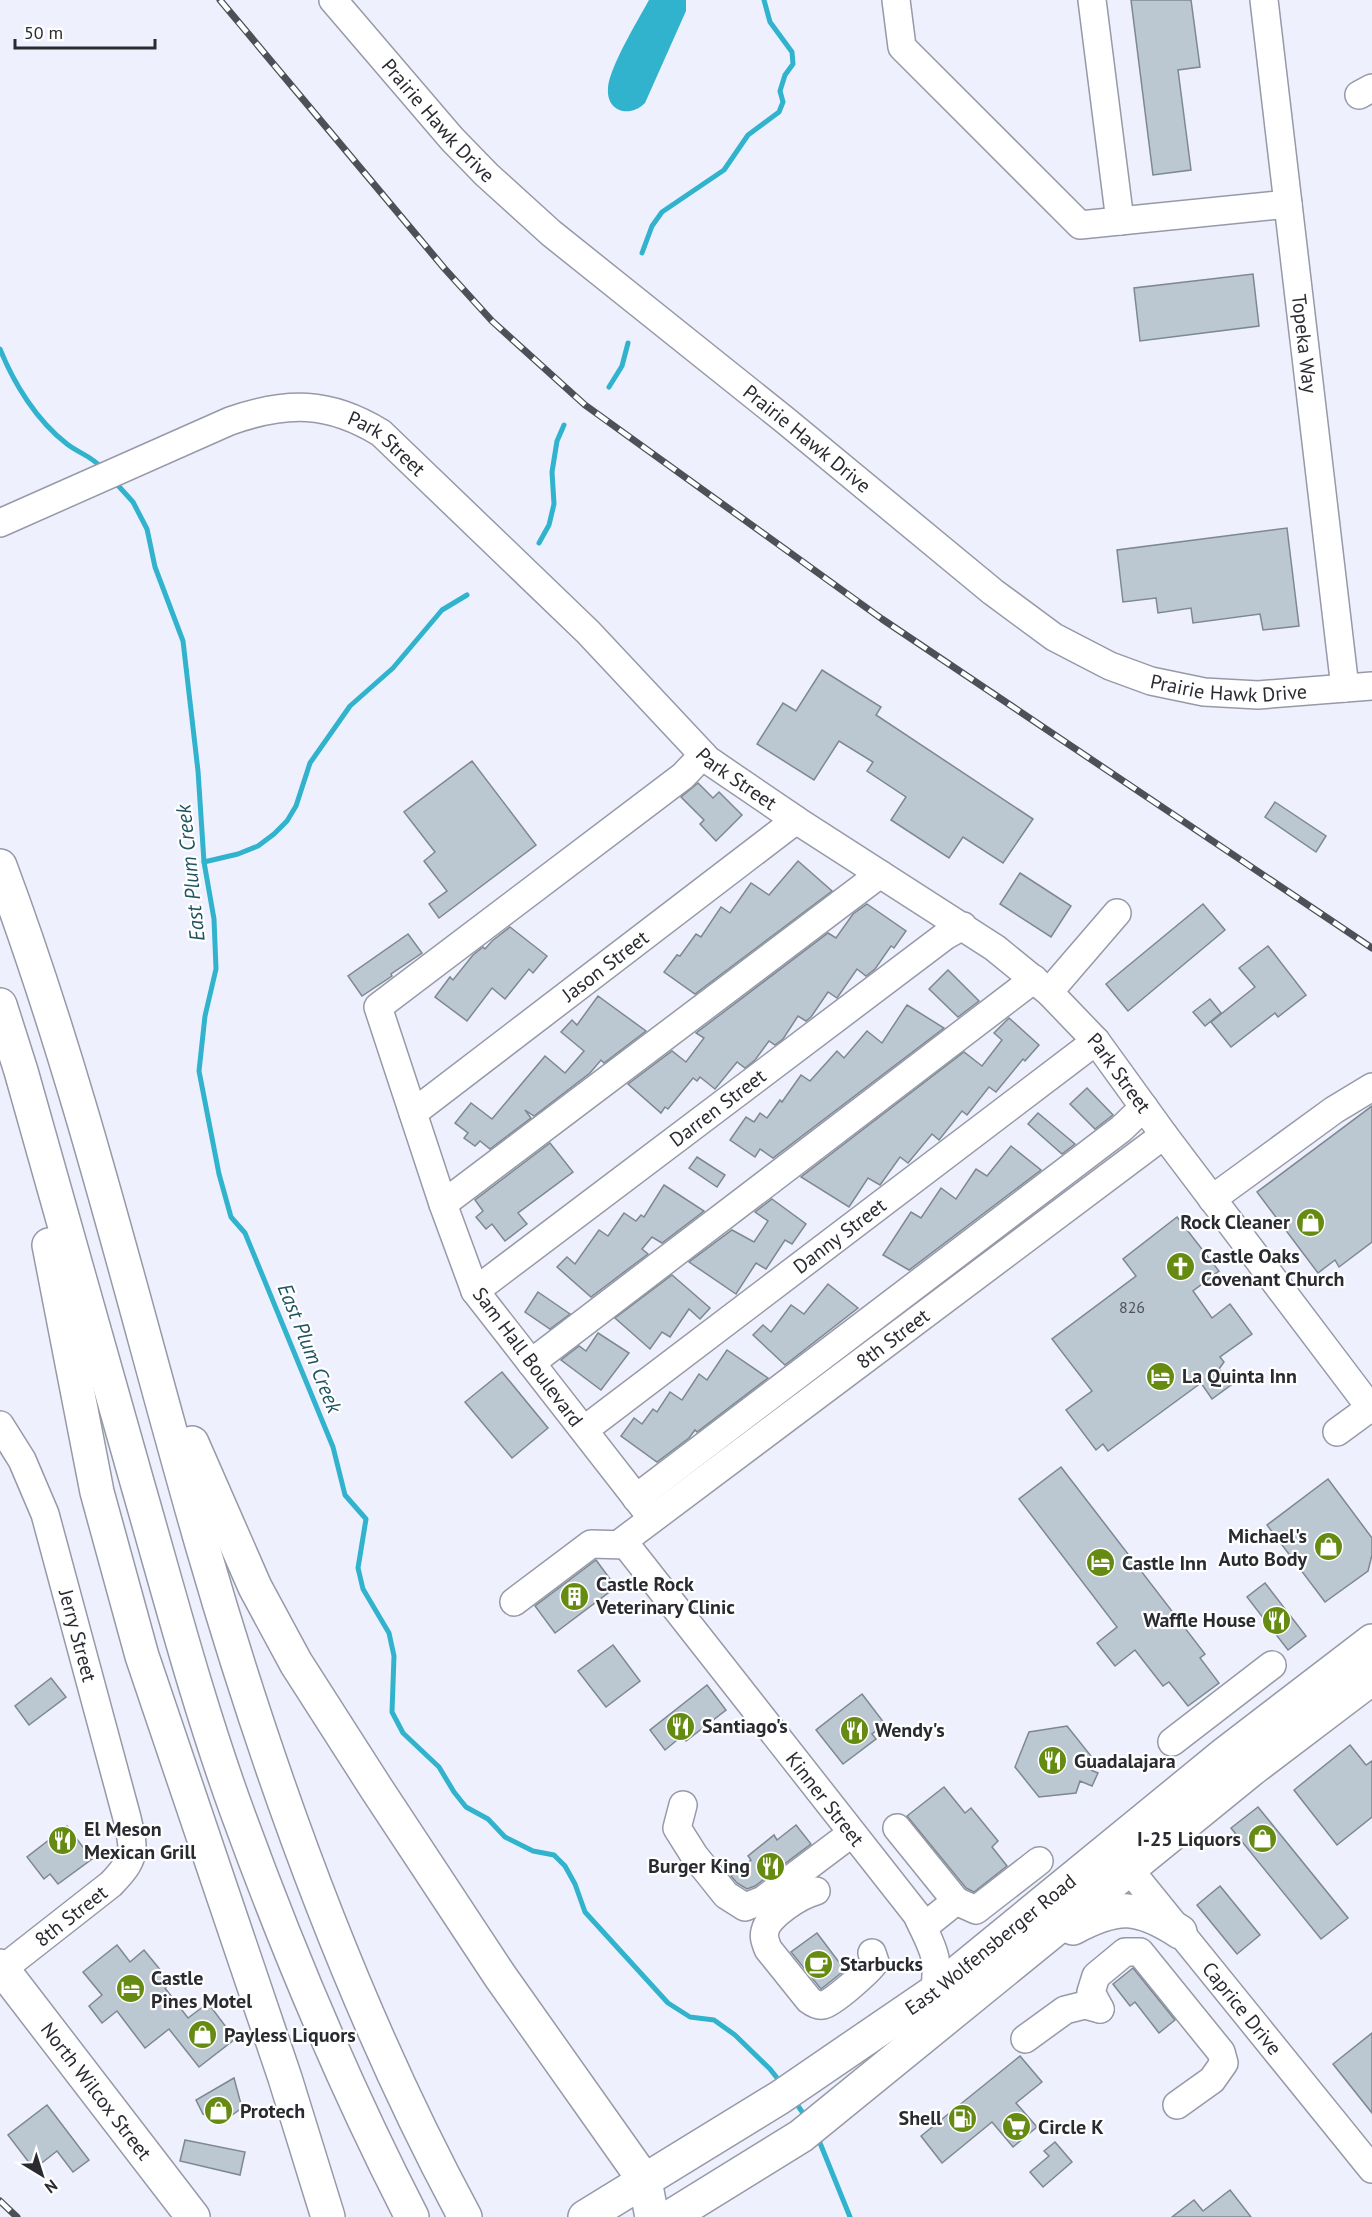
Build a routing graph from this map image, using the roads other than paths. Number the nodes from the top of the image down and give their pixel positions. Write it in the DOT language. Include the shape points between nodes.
graph roads {
  1 [pos="333,0"];
  2 [pos="896,0"];
  3 [pos="1092,0"];
  4 [pos="1264,0"];
  5 [pos="1288,204"];
  6 [pos="1120,221"];
  7 [pos="0,523"];
  8 [pos="1372,686"];
  9 [pos="1345,688"];
  10 [pos="703,755"];
  11 [pos="796,820"];
  12 [pos="0,866"];
  13 [pos="880,874"];
  14 [pos="1117,913"];
  15 [pos="963,926"];
  16 [pos="1041,985"];
  17 [pos="0,1005"];
  18 [pos="1096,1041"];
  19 [pos="21,1071"];
  20 [pos="1372,1087"];
  21 [pos="1144,1107"];
  22 [pos="412,1113"];
  23 [pos="1164,1135"];
  24 [pos="1212,1198"];
  25 [pos="443,1204"];
  26 [pos="119,1244"];
  27 [pos="475,1291"];
  28 [pos="531,1363"];
  29 [pos="1371,1409"];
  30 [pos="0,1425"];
  31 [pos="584,1430"];
  32 [pos="1337,1432"];
  33 [pos="644,1508"];
  34 [pos="624,1543"];
  35 [pos="514,1602"];
  36 [pos="1372,1641"];
  37 [pos="1272,1665"];
  38 [pos="1372,1678"];
  39 [pos="1172,1742"];
  40 [pos="682,1805"];
  41 [pos="897,1828"];
  42 [pos="852,1833"];
  43 [pos="132,1856"];
  44 [pos="1120,1858"];
  45 [pos="816,1891"];
  46 [pos="956,1901"];
  47 [pos="1040,1906"];
  48 [pos="924,1918"];
  49 [pos="1180,1932"];
  50 [pos="872,1953"];
  51 [pos="1013,1965"];
  52 [pos="966,1966"];
  53 [pos="1,1968"];
  54 [pos="934,1992"];
  55 [pos="1025,2039"];
  56 [pos="871,2080"];
  57 [pos="1177,2106"];
  58 [pos="1368,2154"];
  59 [pos="311,2162"];
  60 [pos="645,2181"];
  61 [pos="193,2217"];
  62 [pos="304,2217"];
  63 [pos="328,2217"];
  64 [pos="412,2217"];
  65 [pos="465,2217"];
  66 [pos="585,2217"];
  67 [pos="652,2217"];
  68 [pos="670,2217"];
  1 -- 9 [label="street, Prairie Hawk Drive" via="452,139 551,233 1054,638 1151,681 1204,692 1258,694"];
  2 -- 6 [label="street" via="902,47 1080,225"];
  3 -- 6 [label="street"];
  4 -- 5 [label="street, Topeka Way"];
  5 -- 6 [label="street"];
  5 -- 9 [label="street, Topeka Way"];
  7 -- 10 [label="street, Park Street" via="255,412 277,407 331,410 381,433 588,632"];
  8 -- 9 [label="street, Prairie Hawk Drive"];
  10 -- 11 [label="street, Park Street"];
  10 -- 22 [label="street, Sam Hall Boulevard" via="683,776 378,1007"];
  11 -- 13 [label="street, Park Street"];
  11 -- 22 [label="street, Jason Street"];
  12 -- 26 [label="main road" via="61,1047"];
  13 -- 15 [label="street, Park Street"];
  13 -- 25 [label="street"];
  14 -- 16 [label="street"];
  15 -- 16 [label="street, Park Street"];
  15 -- 27 [label="street, Darren Street"];
  16 -- 18 [label="street, Park Street"];
  16 -- 28 [label="street"];
  17 -- 19 [label="main road"];
  18 -- 21 [label="street, Park Street"];
  18 -- 31 [label="street, Danny Street"];
  19 -- 59 [label="main road" via="61,1309 97,1492 118,1574"];
  19 -- 64 [label="main road" via="170,1602 237,1814 310,1998"];
  20 -- 24 [label="street"];
  21 -- 23 [label="street, Park Street"];
  21 -- 33 [label="street"];
  22 -- 25 [label="street, Sam Hall Boulevard"];
  23 -- 24 [label="street, Park Street"];
  23 -- 33 [label="street, 8th Street"];
  24 -- 29 [label="street, Park Street"];
  25 -- 27 [label="street, Sam Hall Boulevard"];
  26 -- 60 [label="main road" via="204,1471 255,1587 296,1664 500,1976"];
  26 -- 65 [label="main road" via="203,1549 300,1848 388,2063"];
  27 -- 28 [label="street, Sam Hall Boulevard"];
  28 -- 31 [label="street, Sam Hall Boulevard"];
  29 -- 32 [label="street"];
  30 -- 43 [label="street, Jerry Street" via="22,1460 45,1515 127,1818"];
  31 -- 33 [label="street, Sam Hall Boulevard"];
  33 -- 34 [label="street, 8th Street"];
  34 -- 35 [label="street" via="591,1544"];
  34 -- 42 [label="street, Kinner Street"];
  36 -- 44 [label="main road, East Wolfensberger Road" via="1226,1753"];
  37 -- 39 [label="street"];
  38 -- 44 [label="main road, East Wolfensberger Road" via="1252,1769"];
  40 -- 42 [label="street" via="677,1828 726,1895 745,1907 778,1890"];
  41 -- 46 [label="street"];
  42 -- 48 [label="street, Kinner Street"];
  43 -- 53 [label="street, 8th Street" via="111,1884"];
  44 -- 47 [label="main road, East Wolfensberger Road"];
  44 -- 49 [label="street, Caprice Drive"];
  44 -- 51 [label="main road, East Wolfensberger Road"];
  45 -- 50 [label="street" via="804,1894 769,1921 764,1932 768,1949 809,2000 816,2005 831,2001 869,1970 875,1962"];
  46 -- 47 [label="street" via="976,1910 1039,1862 1035,1879"];
  46 -- 48 [label="street"];
  47 -- 52 [label="main road, East Wolfensberger Road"];
  48 -- 52 [label="street, Kinner Street"];
  48 -- 54 [label="street, Kinner Street" via="936,1958"];
  49 -- 51 [label="main road" via="1147,1913 1119,1911 1090,1919"];
  49 -- 58 [label="street, Caprice Drive"];
  51 -- 56 [label="main road, East Wolfensberger Road"];
  52 -- 54 [label="main road, East Wolfensberger Road"];
  52 -- 56 [label="street" via="941,2008 896,2043"];
  53 -- 61 [label="main road, North Wilcox Street"];
  54 -- 60 [label="main road, East Wolfensberger Road" via="848,2052"];
  55 -- 57 [label="street" via="1065,2010 1085,2005 1100,2009 1091,1992 1096,1976 1125,1952 1140,1952 1221,2052 1224,2063 1212,2080"];
  56 -- 68 [label="main road, East Wolfensberger Road" via="801,2136"];
  59 -- 62 [label="main road" via="312,2197"];
  59 -- 63 [label="main road"];
  60 -- 66 [label="main road, East Wolfensberger Road"];
  60 -- 67 [label="main road"];
}
